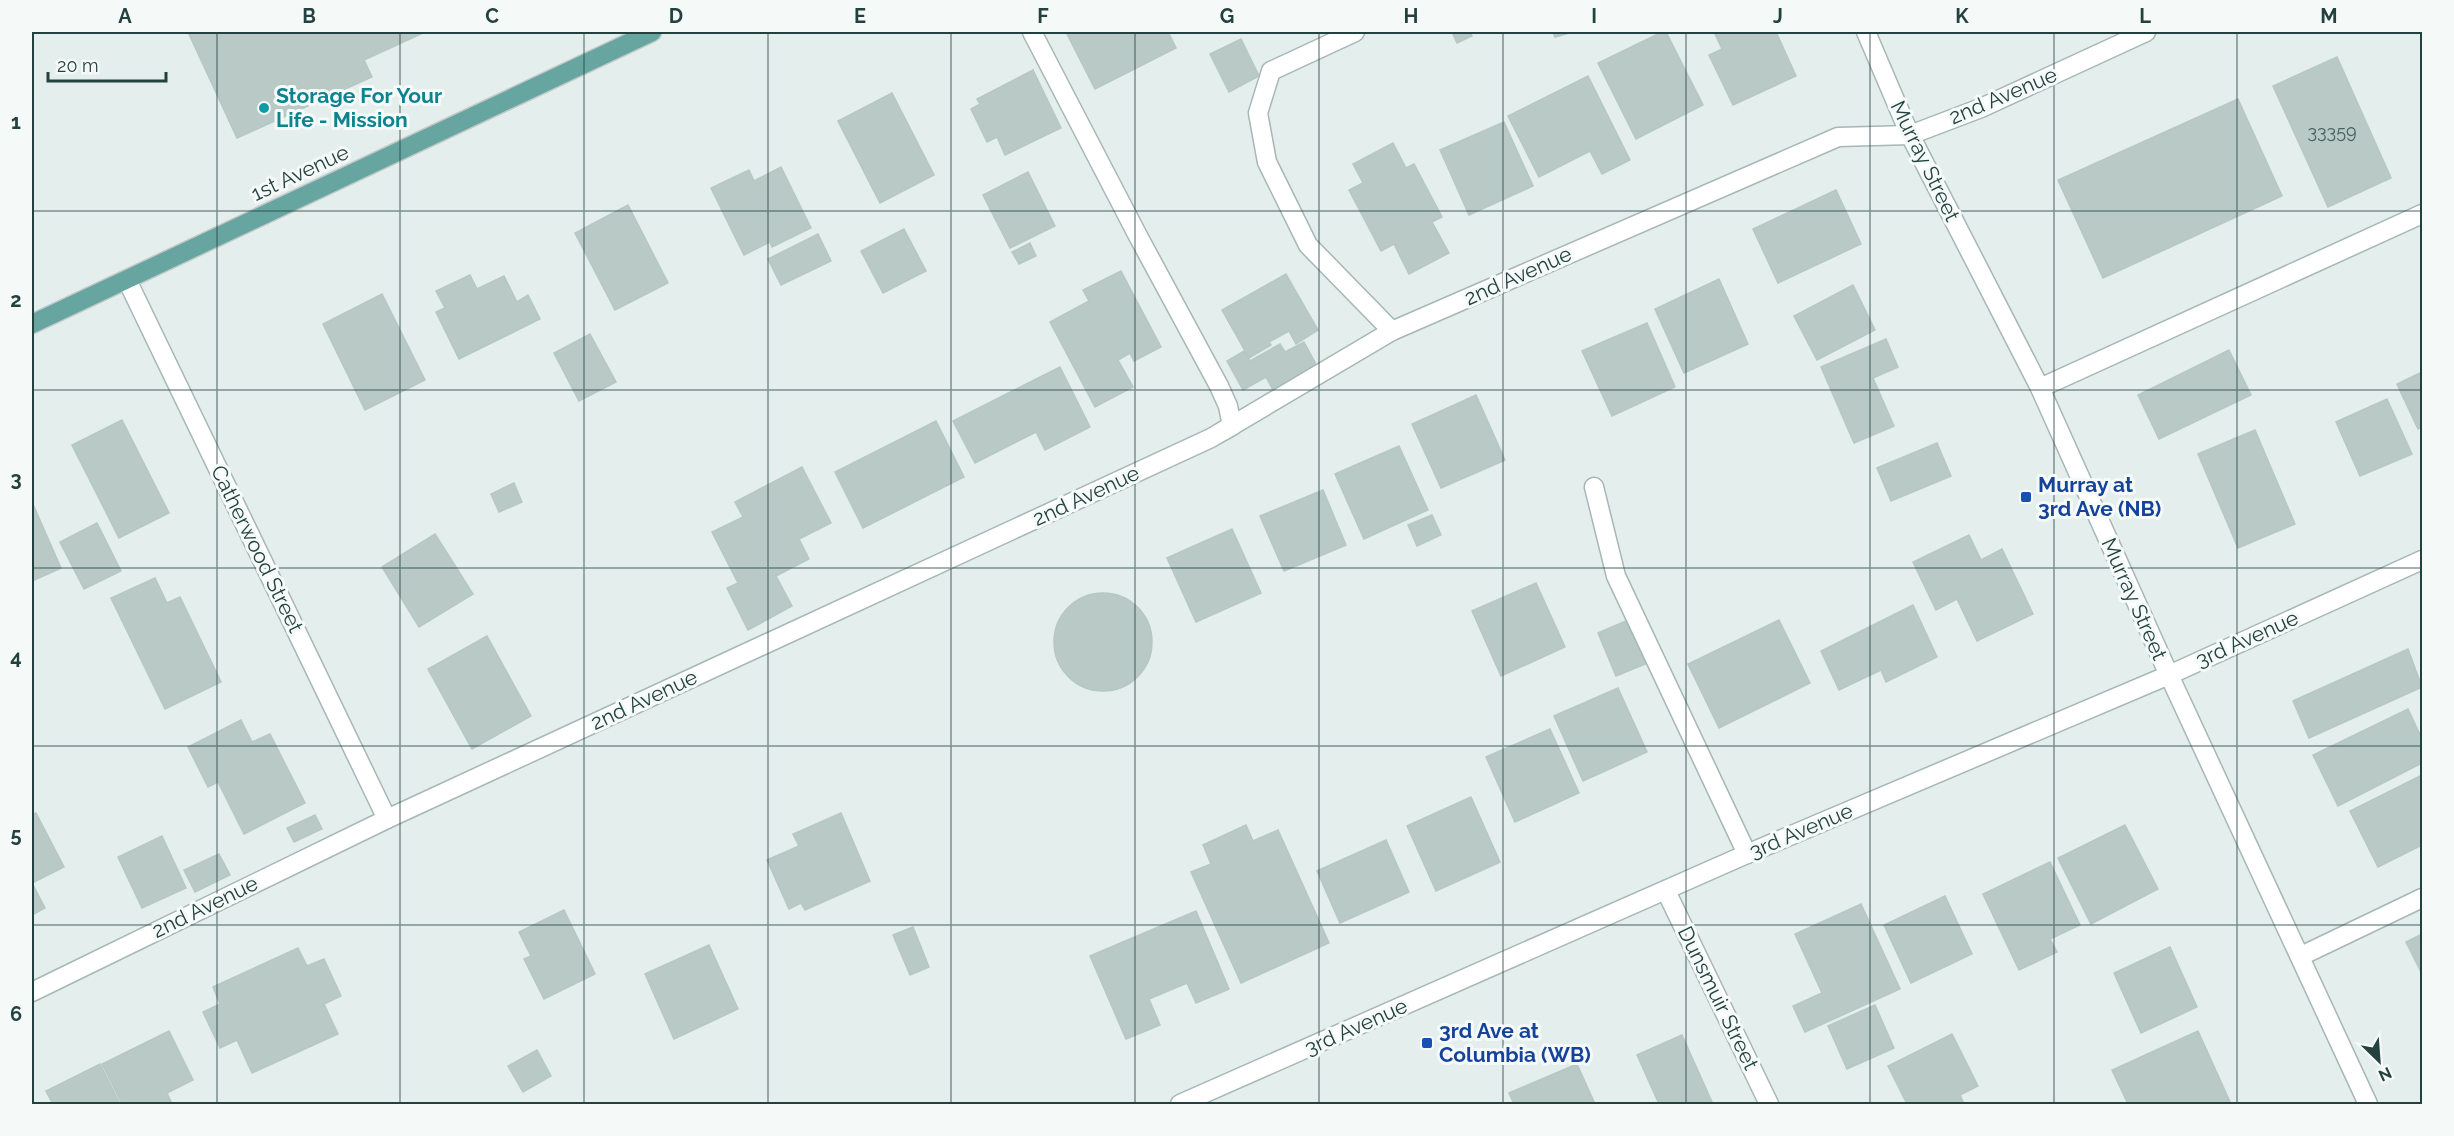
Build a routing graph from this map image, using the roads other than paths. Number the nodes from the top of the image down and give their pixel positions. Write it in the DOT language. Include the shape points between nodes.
graph roads {
  1 [pos="652,32"];
  2 [pos="1032,32"];
  3 [pos="1355,32"];
  4 [pos="1866,32"];
  5 [pos="2146,32"];
  6 [pos="1910,135"];
  7 [pos="2422,214"];
  8 [pos="127,280"];
  9 [pos="32,324"];
  10 [pos="1392,331"];
  11 [pos="2040,388"];
  12 [pos="1232,426"];
  13 [pos="1594,487"];
  14 [pos="2422,560"];
  15 [pos="2169,675"];
  16 [pos="387,819"];
  17 [pos="1747,854"];
  18 [pos="1666,891"];
  19 [pos="2422,898"];
  20 [pos="2301,956"];
  21 [pos="32,992"];
  22 [pos="1180,1104"];
  23 [pos="1769,1104"];
  24 [pos="2367,1104"];
  1 -- 8 [label="main road, 1st Avenue"];
  2 -- 12 [label="street" via="1219,386"];
  3 -- 10 [label="street" via="1271,71 1258,113 1267,162 1308,245"];
  4 -- 6 [label="street, Murray Street"];
  5 -- 6 [label="street, 2nd Avenue" via="1981,108"];
  6 -- 10 [label="street, 2nd Avenue" via="1838,137"];
  6 -- 11 [label="street, Murray Street"];
  7 -- 11 [label="street"];
  8 -- 9 [label="main road, 1st Avenue"];
  8 -- 16 [label="street, Catherwood Street"];
  10 -- 12 [label="street, 2nd Avenue"];
  11 -- 15 [label="street, Murray Street"];
  12 -- 16 [label="street, 2nd Avenue"];
  13 -- 17 [label="street" via="1616,576"];
  14 -- 15 [label="street, 3rd Avenue"];
  15 -- 17 [label="street, 3rd Avenue"];
  15 -- 20 [label="street, Murray Street"];
  16 -- 21 [label="street, 2nd Avenue"];
  17 -- 18 [label="street, 3rd Avenue"];
  18 -- 22 [label="street, 3rd Avenue"];
  18 -- 23 [label="street, Dunsmuir Street"];
  19 -- 20 [label="street"];
  20 -- 24 [label="street, Murray Street"];
}
